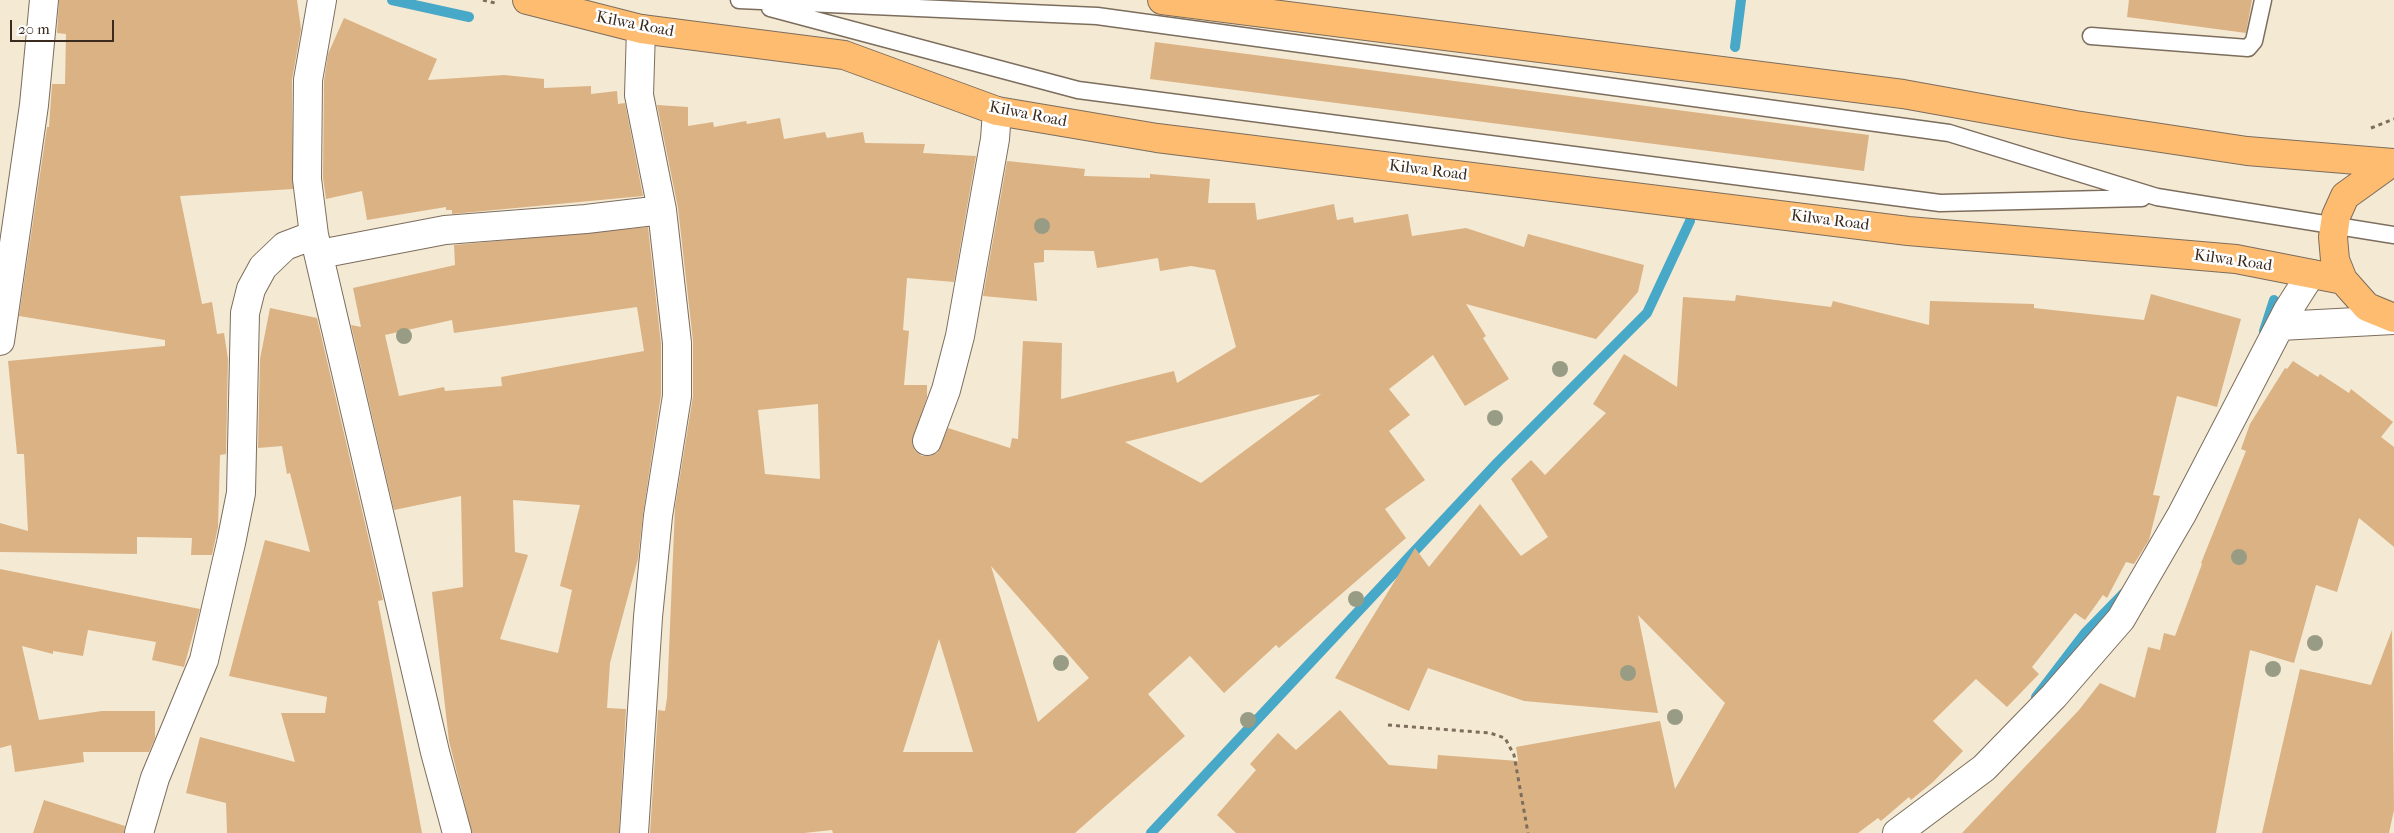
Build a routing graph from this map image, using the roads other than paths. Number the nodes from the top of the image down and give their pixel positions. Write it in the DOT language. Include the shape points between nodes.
graph roads {
  1 [pos="44,0"];
  2 [pos="322,0"];
  3 [pos="527,0"];
  4 [pos="739,0"];
  5 [pos="1170,0"];
  6 [pos="2263,0"];
  7 [pos="641,28"];
  8 [pos="2091,36"];
  9 [pos="997,111"];
  10 [pos="2392,163"];
  11 [pos="2157,197"];
  12 [pos="662,210"];
  13 [pos="2335,226"];
  14 [pos="2394,235"];
  15 [pos="317,245"];
  16 [pos="2311,274"];
  17 [pos="2342,280"];
  18 [pos="2394,319"];
  19 [pos="2280,326"];
  20 [pos="0,341"];
  21 [pos="927,441"];
  22 [pos="139,833"];
  23 [pos="457,833"];
  24 [pos="634,833"];
  25 [pos="1897,833"];
  1 -- 20 [label="street" via="34,105"];
  2 -- 15 [label="street" via="308,80 307,179"];
  3 -- 7 [label="highway, Kilwa Road"];
  4 -- 11 [label="lane" via="1097,16 1929,130 1949,133"];
  4 -- 11 [label="lane" via="1078,90 1940,203"];
  5 -- 10 [label="highway" via="1903,94 2075,125 2248,151"];
  6 -- 8 [label="lane" via="2254,41 2248,48"];
  7 -- 9 [label="highway, Kilwa Road" via="844,55"];
  7 -- 12 [label="street" via="640,95"];
  9 -- 16 [label="highway, Kilwa Road" via="1156,138 1908,231 2236,259"];
  9 -- 21 [label="street" via="995,139 960,336 946,390"];
  10 -- 13 [label="highway" via="2346,196 2336,216"];
  11 -- 13 [label="lane"];
  12 -- 15 [label="street"];
  12 -- 24 [label="street" via="677,343 677,396 658,516"];
  13 -- 14 [label="lane"];
  13 -- 17 [label="highway" via="2335,260"];
  15 -- 22 [label="street" via="285,246 263,267 251,289 245,313 241,493 233,535 204,660 155,778"];
  15 -- 23 [label="street" via="435,752"];
  16 -- 17 [label="highway, Kilwa Road"];
  16 -- 19 [label="street"];
  17 -- 18 [label="highway" via="2367,307"];
  18 -- 19 [label="street"];
  19 -- 25 [label="street" via="2182,514 2121,619 2054,696 1984,768"];
}
